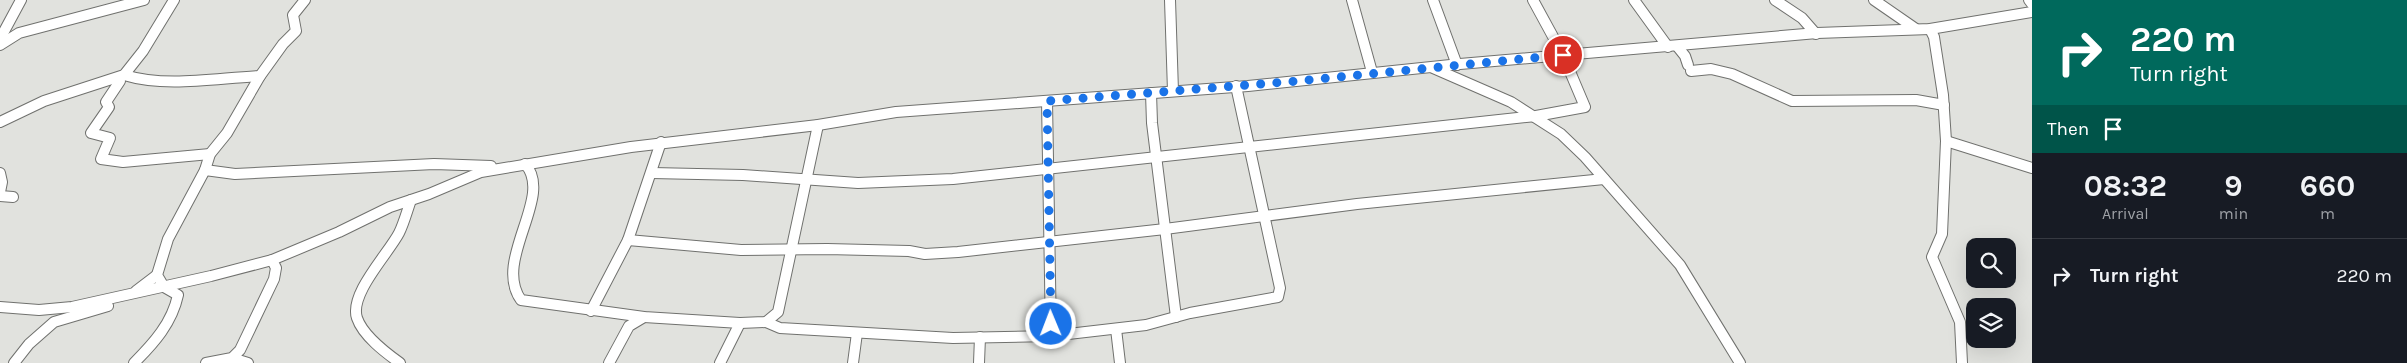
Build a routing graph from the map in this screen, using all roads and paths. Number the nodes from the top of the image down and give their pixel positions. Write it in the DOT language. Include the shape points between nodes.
graph roads {
  1 [pos="21,0"];
  2 [pos="144,0"];
  3 [pos="174,0"];
  4 [pos="304,0"];
  5 [pos="1170,0"];
  6 [pos="1352,0"];
  7 [pos="1433,0"];
  8 [pos="1533,0"];
  9 [pos="1634,0"];
  10 [pos="1775,0"];
  11 [pos="1874,0"];
  12 [pos="2029,0"];
  13 [pos="2032,4"];
  14 [pos="2032,12"];
  15 [pos="1916,29"];
  16 [pos="1930,29"];
  17 [pos="1816,34"];
  18 [pos="0,39"];
  19 [pos="0,45"];
  20 [pos="1672,46"];
  21 [pos="1563,55"];
  22 [pos="1457,65"];
  23 [pos="1433,68"];
  24 [pos="1372,72"];
  25 [pos="260,76"];
  26 [pos="122,78"];
  27 [pos="1236,86"];
  28 [pos="1173,91"];
  29 [pos="1151,93"];
  30 [pos="1047,101"];
  31 [pos="1944,105"];
  32 [pos="1536,116"];
  33 [pos="0,122"];
  34 [pos="818,125"];
  35 [pos="1946,141"];
  36 [pos="661,142"];
  37 [pos="1250,146"];
  38 [pos="210,154"];
  39 [pos="1158,157"];
  40 [pos="525,164"];
  41 [pos="504,167"];
  42 [pos="2032,168"];
  43 [pos="205,170"];
  44 [pos="1048,170"];
  45 [pos="0,172"];
  46 [pos="652,173"];
  47 [pos="1604,178"];
  48 [pos="805,181"];
  49 [pos="0,192"];
  50 [pos="0,196"];
  51 [pos="13,197"];
  52 [pos="411,200"];
  53 [pos="1263,217"];
  54 [pos="1164,229"];
  55 [pos="628,240"];
  56 [pos="1049,243"];
  57 [pos="790,250"];
  58 [pos="272,260"];
  59 [pos="157,275"];
  60 [pos="164,287"];
  61 [pos="129,295"];
  62 [pos="0,307"];
  63 [pos="592,311"];
  64 [pos="644,317"];
  65 [pos="1176,317"];
  66 [pos="766,322"];
  67 [pos="740,324"];
  68 [pos="1116,329"];
  69 [pos="856,332"];
  70 [pos="1051,336"];
  71 [pos="980,337"];
  72 [pos="232,358"];
  73 [pos="14,363"];
  74 [pos="134,363"];
  75 [pos="206,363"];
  76 [pos="248,363"];
  77 [pos="400,363"];
  78 [pos="609,363"];
  79 [pos="720,363"];
  80 [pos="853,363"];
  81 [pos="979,363"];
  82 [pos="1120,363"];
  83 [pos="1740,363"];
  84 [pos="1962,363"];
  1 -- 18 [label="street"];
  2 -- 19 [label="street" via="19,33"];
  3 -- 26 [label="street"];
  4 -- 25 [label="street" via="293,15 296,31 282,44"];
  5 -- 28 [label="street"];
  6 -- 24 [label="street"];
  7 -- 22 [label="street"];
  8 -- 21 [label="street"];
  9 -- 20 [label="street"];
  10 -- 17 [label="street" via="1802,18"];
  11 -- 15 [label="street"];
  12 -- 13 [label="street"];
  14 -- 16 [label="street"];
  15 -- 16 [label="street"];
  15 -- 17 [label="street"];
  16 -- 31 [label="street"];
  17 -- 20 [label="street"];
  20 -- 21 [label="street"];
  20 -- 31 [label="street" via="1685,56 1689,68 1732,74 1792,101 1916,100"];
  21 -- 22 [label="street"];
  21 -- 32 [label="street" via="1585,107"];
  22 -- 23 [label="street"];
  23 -- 24 [label="street"];
  23 -- 32 [label="street"];
  24 -- 27 [label="street"];
  25 -- 26 [label="street" via="158,81"];
  25 -- 38 [label="street" via="240,113"];
  26 -- 33 [label="street" via="44,101"];
  26 -- 38 [label="street" via="105,104 109,107 91,133 110,138 101,159 123,162"];
  27 -- 28 [label="street"];
  27 -- 37 [label="street"];
  28 -- 29 [label="street"];
  29 -- 30 [label="street"];
  29 -- 39 [label="street"];
  30 -- 34 [label="street" via="900,112"];
  30 -- 44 [label="street"];
  31 -- 35 [label="street"];
  32 -- 37 [label="street"];
  32 -- 47 [label="street" via="1562,134"];
  34 -- 36 [label="street"];
  34 -- 48 [label="street"];
  35 -- 42 [label="street"];
  35 -- 84 [label="street" via="1942,234 1932,257 1960,322"];
  36 -- 40 [label="street"];
  36 -- 46 [label="street"];
  37 -- 39 [label="street"];
  37 -- 53 [label="street"];
  38 -- 43 [label="street"];
  39 -- 44 [label="street"];
  39 -- 54 [label="street"];
  40 -- 41 [label="street"];
  40 -- 63 [label="street" via="533,177 533,184 516,252 513,291 531,303"];
  41 -- 43 [label="street" via="434,164 235,174"];
  41 -- 52 [label="street" via="481,172"];
  43 -- 59 [label="street" via="168,238"];
  44 -- 48 [label="street" via="953,180"];
  44 -- 56 [label="street"];
  45 -- 49 [label="street"];
  46 -- 48 [label="street" via="743,175"];
  46 -- 55 [label="street"];
  47 -- 53 [label="street"];
  47 -- 83 [label="street" via="1680,265"];
  48 -- 57 [label="street"];
  50 -- 51 [label="street"];
  52 -- 58 [label="street"];
  52 -- 77 [label="street" via="400,232 373,272 356,311 357,319 371,336"];
  53 -- 54 [label="street"];
  53 -- 65 [label="street" via="1280,296"];
  54 -- 56 [label="street"];
  54 -- 65 [label="street"];
  55 -- 57 [label="street" via="741,250"];
  55 -- 63 [label="street"];
  56 -- 57 [label="street" via="932,254"];
  56 -- 70 [label="street"];
  57 -- 66 [label="street" via="778,312"];
  58 -- 60 [label="street"];
  58 -- 72 [label="street" via="276,268 274,278 240,350"];
  59 -- 60 [label="street"];
  59 -- 61 [label="street"];
  60 -- 61 [label="street"];
  60 -- 74 [label="street" via="178,295 177,302 158,338"];
  61 -- 62 [label="street" via="39,310"];
  61 -- 73 [label="street" via="105,307 54,322 29,344"];
  63 -- 64 [label="street"];
  64 -- 67 [label="street"];
  64 -- 78 [label="street" via="629,326"];
  65 -- 68 [label="street"];
  66 -- 67 [label="street"];
  66 -- 69 [label="street" via="780,328"];
  67 -- 79 [label="street"];
  68 -- 70 [label="street"];
  68 -- 82 [label="street"];
  69 -- 71 [label="street"];
  69 -- 80 [label="street"];
  70 -- 71 [label="street"];
  71 -- 81 [label="street"];
  72 -- 75 [label="street"];
  72 -- 76 [label="street"];
}
